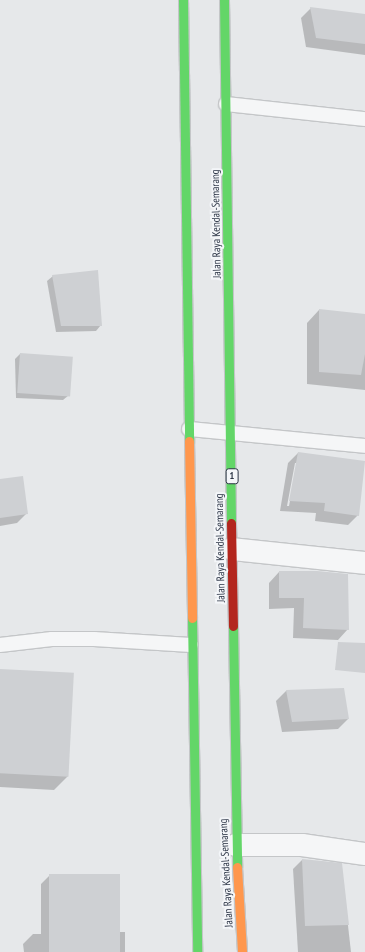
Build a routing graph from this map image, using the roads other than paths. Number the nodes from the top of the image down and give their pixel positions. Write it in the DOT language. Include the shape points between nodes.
graph roads {
  1 [pos="183,0"];
  2 [pos="224,0"];
  3 [pos="226,104"];
  4 [pos="365,119"];
  5 [pos="188,429"];
  6 [pos="231,433"];
  7 [pos="365,446"];
  8 [pos="232,549"];
  9 [pos="365,563"];
  10 [pos="0,645"];
  11 [pos="191,645"];
  12 [pos="236,845"];
  13 [pos="365,854"];
  14 [pos="197,952"];
  15 [pos="242,952"];
  1 -- 5 [label="highway"];
  2 -- 3 [label="highway, Jalan Raya Kendal-Semarang / 1"];
  3 -- 4 [label="lane"];
  3 -- 6 [label="highway, Jalan Raya Kendal-Semarang / 1"];
  5 -- 6 [label="lane"];
  5 -- 11 [label="highway"];
  6 -- 7 [label="lane"];
  6 -- 8 [label="highway, Jalan Raya Kendal-Semarang / 1"];
  8 -- 9 [label="street"];
  8 -- 12 [label="highway, Jalan Raya Kendal-Semarang / 1"];
  10 -- 11 [label="lane" via="52,639 94,639"];
  11 -- 14 [label="highway"];
  12 -- 13 [label="street" via="302,845"];
  12 -- 15 [label="highway, Jalan Raya Kendal-Semarang / 1"];
}
